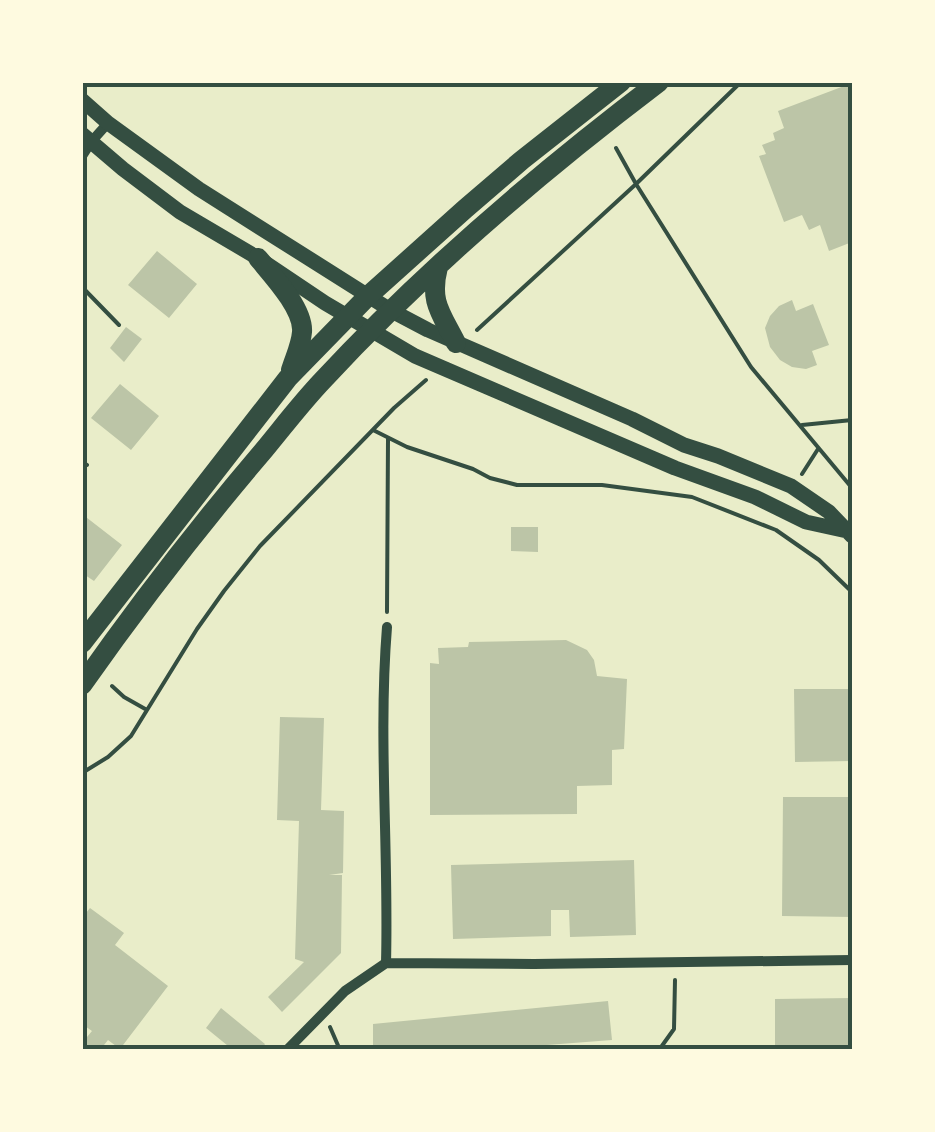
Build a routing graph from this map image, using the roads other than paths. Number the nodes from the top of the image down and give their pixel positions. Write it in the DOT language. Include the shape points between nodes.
graph roads {
  1 [pos="622,82"];
  2 [pos="658,82"];
  3 [pos="82,100"];
  4 [pos="108,123"];
  5 [pos="85,144"];
  6 [pos="258,258"];
  7 [pos="438,267"];
  8 [pos="368,296"];
  9 [pos="392,311"];
  10 [pos="348,317"];
  11 [pos="371,332"];
  12 [pos="456,342"];
  13 [pos="288,378"];
  14 [pos="850,534"];
  15 [pos="387,627"];
  16 [pos="82,642"];
  17 [pos="82,685"];
  18 [pos="852,960"];
  19 [pos="386,963"];
  20 [pos="286,1050"];
  1 -- 8 [label="main road"];
  2 -- 7 [label="main road" via="532,181"];
  3 -- 4 [label="street"];
  4 -- 5 [label="street"];
  4 -- 8 [label="street"];
  5 -- 6 [label="street"];
  6 -- 10 [label="street"];
  6 -- 13 [label="main road" via="302,323"];
  7 -- 9 [label="main road"];
  7 -- 12 [label="main road" via="437,306"];
  8 -- 9 [label="street"];
  8 -- 10 [label="main road"];
  9 -- 11 [label="main road"];
  9 -- 12 [label="street"];
  10 -- 11 [label="street"];
  10 -- 13 [label="main road"];
  11 -- 14 [label="street" via="675,468"];
  11 -- 17 [label="main road" via="209,514"];
  12 -- 14 [label="street" via="791,486"];
  13 -- 16 [label="main road"];
  15 -- 19 [label="street"];
  18 -- 19 [label="street"];
  19 -- 20 [label="street" via="345,991"];
}
